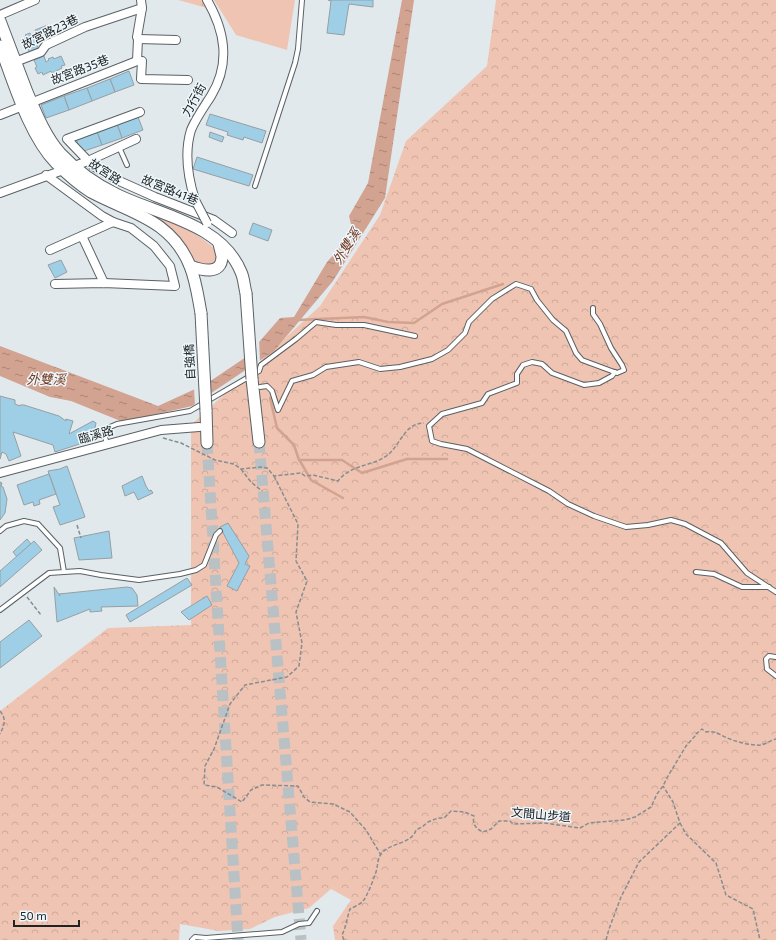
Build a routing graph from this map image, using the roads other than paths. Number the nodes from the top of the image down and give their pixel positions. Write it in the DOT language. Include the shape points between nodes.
graph roads {
  1 [pos="35,0"];
  2 [pos="207,0"];
  3 [pos="302,0"];
  4 [pos="142,4"];
  5 [pos="0,15"];
  6 [pos="0,21"];
  7 [pos="138,39"];
  8 [pos="176,40"];
  9 [pos="0,46"];
  10 [pos="137,61"];
  11 [pos="15,62"];
  12 [pos="188,80"];
  13 [pos="27,104"];
  14 [pos="140,112"];
  15 [pos="0,115"];
  16 [pos="136,139"];
  17 [pos="119,147"];
  18 [pos="88,160"];
  19 [pos="127,165"];
  20 [pos="74,166"];
  21 [pos="63,169"];
  22 [pos="46,175"];
  23 [pos="255,186"];
  24 [pos="0,193"];
  25 [pos="113,222"];
  26 [pos="232,234"];
  27 [pos="211,235"];
  28 [pos="82,236"];
  29 [pos="219,244"];
  30 [pos="50,250"];
  31 [pos="190,266"];
  32 [pos="104,283"];
  33 [pos="55,284"];
  34 [pos="593,308"];
  35 [pos="201,313"];
  36 [pos="415,336"];
  37 [pos="615,372"];
  38 [pos="256,383"];
  39 [pos="199,427"];
  40 [pos="259,442"];
  41 [pos="207,443"];
  42 [pos="107,444"];
  43 [pos="0,473"];
  44 [pos="0,531"];
  45 [pos="220,531"];
  46 [pos="64,572"];
  47 [pos="696,572"];
  48 [pos="769,587"];
  49 [pos="776,592"];
  50 [pos="0,610"];
  51 [pos="776,657"];
  52 [pos="776,676"];
  53 [pos="317,911"];
  54 [pos="192,940"];
  1 -- 5 [label="street"];
  2 -- 27 [label="street, 力行街, bridge" via="218,20 223,37 224,61 219,80 191,131 187,168 195,200"];
  3 -- 23 [label="lane" via="298,49"];
  4 -- 7 [label="street" via="136,37"];
  4 -- 11 [label="street, 故宮路23巷" via="85,27 46,45 41,52"];
  6 -- 11 [label="main road, 故宮路"];
  7 -- 8 [label="street"];
  7 -- 10 [label="street"];
  9 -- 13 [label="main road, 故宮路"];
  10 -- 12 [label="street" via="142,61 141,79"];
  10 -- 13 [label="street, 故宮路35巷"];
  11 -- 13 [label="main road, 故宮路"];
  13 -- 15 [label="street, 故宮路35巷"];
  13 -- 20 [label="main road, 故宮路" via="60,153"];
  13 -- 21 [label="main road, 故宮路" via="36,134 52,159"];
  14 -- 18 [label="street, 故宮路41巷" via="67,139"];
  16 -- 17 [label="street"];
  17 -- 18 [label="street"];
  17 -- 19 [label="lane"];
  18 -- 20 [label="street"];
  18 -- 26 [label="street, 故宮路41巷" via="93,166 117,180 214,220"];
  20 -- 21 [label="street"];
  20 -- 27 [label="main road, 故宮路" via="95,184 185,221"];
  21 -- 22 [label="street"];
  21 -- 31 [label="main road, 故宮路" via="89,190 157,224 172,238"];
  22 -- 24 [label="street"];
  22 -- 25 [label="street"];
  25 -- 28 [label="street"];
  25 -- 32 [label="street" via="131,228 154,246 170,266 175,286"];
  27 -- 29 [label="main road, 故宮路"];
  28 -- 30 [label="street"];
  28 -- 32 [label="street"];
  29 -- 31 [label="main road" via="222,258 213,270"];
  29 -- 38 [label="main road, 故宮路, bridge" via="227,250 242,272"];
  31 -- 35 [label="main road, 故宮路"];
  32 -- 33 [label="street"];
  34 -- 37 [label="lane" via="593,314 624,370"];
  35 -- 41 [label="main road, 自強橋, bridge"];
  36 -- 42 [label="lane" via="364,324 336,325 316,322 258,370 190,411 117,424 103,430"];
  37 -- 38 [label="lane" via="582,360 566,331 553,320 531,289 516,284 492,299 469,322 465,333 448,350 432,359 380,369 359,362 326,367 313,375 292,381 278,410 272,391"];
  37 -- 48 [label="lane" via="599,383 584,385 552,373 542,364 532,362 523,365 517,374 517,383 488,394 482,403 442,414 429,426 432,441 467,449 568,504 626,527 671,520 697,530 720,543 747,573"];
  38 -- 40 [label="main road"];
  39 -- 42 [label="street, 臨溪路" via="167,428"];
  42 -- 43 [label="street, 臨溪路"];
  44 -- 46 [label="lane" via="6,526 24,522 38,524 60,548"];
  45 -- 46 [label="lane" via="204,565 196,570 139,580 80,571"];
  46 -- 50 [label="lane" via="49,573"];
  47 -- 48 [label="lane" via="714,574 742,587"];
  48 -- 49 [label="lane"];
  51 -- 52 [label="lane" via="769,656 766,659 768,669"];
  53 -- 54 [label="lane" via="309,923 299,924 282,932 195,937"];
}
